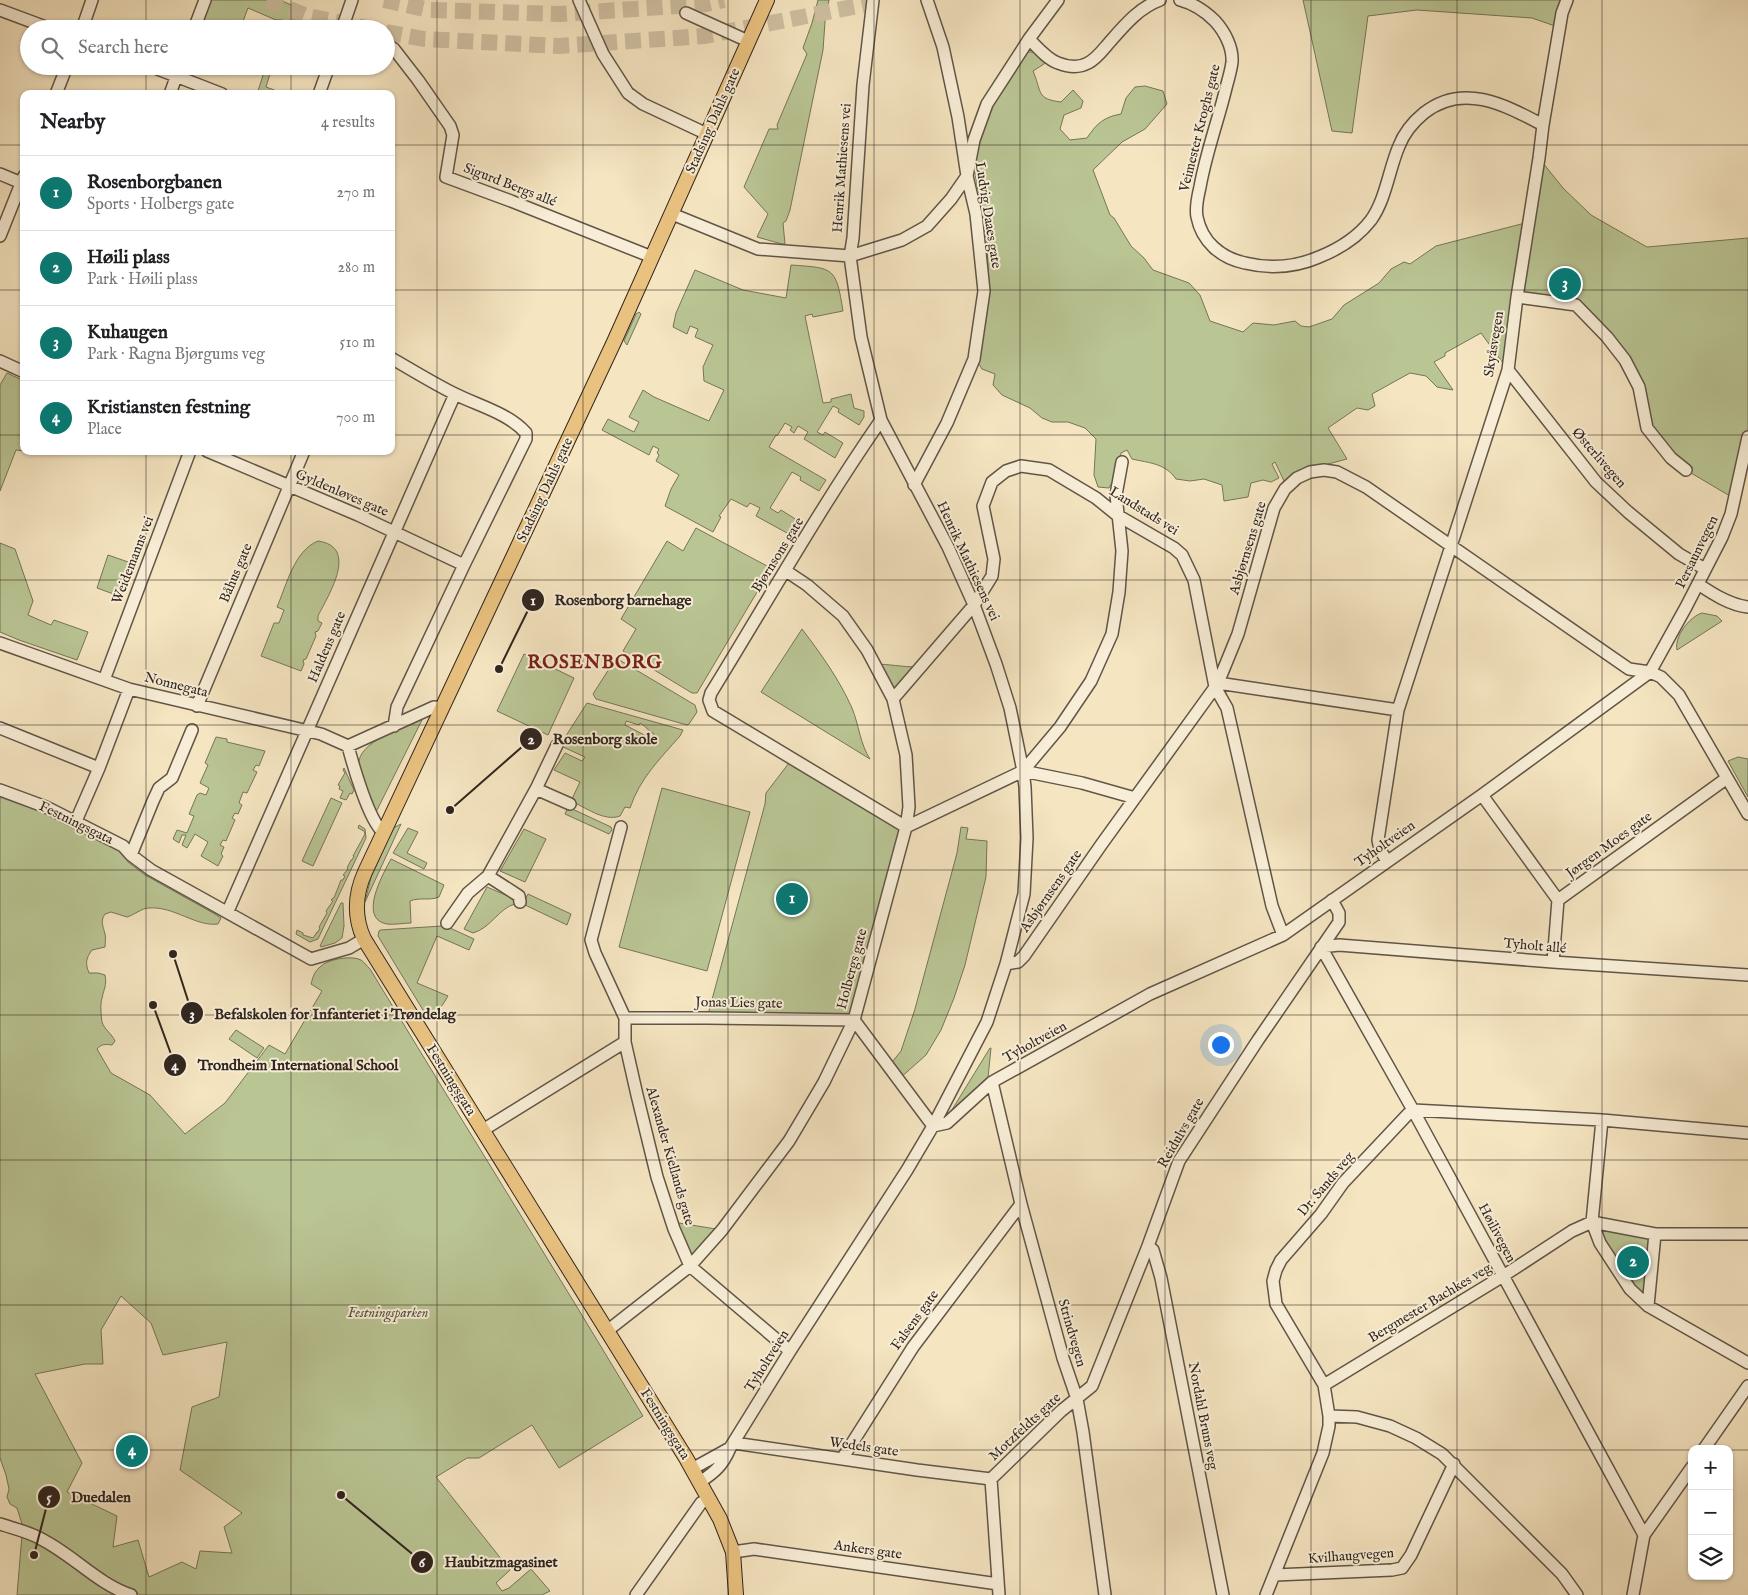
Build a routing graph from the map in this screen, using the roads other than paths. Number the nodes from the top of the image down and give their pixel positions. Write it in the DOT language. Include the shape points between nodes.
graph roads {
  1 [pos="92,0"];
  2 [pos="205,0"];
  3 [pos="352,0"];
  4 [pos="579,0"];
  5 [pos="767,0"];
  6 [pos="873,0"];
  7 [pos="927,0"];
  8 [pos="1058,0"];
  9 [pos="1160,0"];
  10 [pos="1180,0"];
  11 [pos="1567,0"];
  12 [pos="0,10"];
  13 [pos="686,13"];
  14 [pos="27,20"];
  15 [pos="85,20"];
  16 [pos="197,20"];
  17 [pos="345,20"];
  18 [pos="1028,39"];
  19 [pos="748,41"];
  20 [pos="395,50"];
  21 [pos="63,75"];
  22 [pos="177,75"];
  23 [pos="186,75"];
  24 [pos="325,75"];
  25 [pos="58,90"];
  26 [pos="171,90"];
  27 [pos="214,90"];
  28 [pos="320,90"];
  29 [pos="1543,126"];
  30 [pos="707,134"];
  31 [pos="0,174"];
  32 [pos="967,176"];
  33 [pos="20,180"];
  34 [pos="20,188"];
  35 [pos="672,214"];
  36 [pos="0,236"];
  37 [pos="850,256"];
  38 [pos="652,257"];
  39 [pos="1517,297"];
  40 [pos="395,360"];
  41 [pos="0,362"];
  42 [pos="20,370"];
  43 [pos="1508,370"];
  44 [pos="455,394"];
  45 [pos="881,420"];
  46 [pos="1748,437"];
  47 [pos="188,455"];
  48 [pos="217,455"];
  49 [pos="302,455"];
  50 [pos="1122,462"];
  51 [pos="1686,470"];
  52 [pos="914,485"];
  53 [pos="289,486"];
  54 [pos="1117,515"];
  55 [pos="394,532"];
  56 [pos="1452,545"];
  57 [pos="464,564"];
  58 [pos="1706,569"];
  59 [pos="786,571"];
  60 [pos="1698,584"];
  61 [pos="974,605"];
  62 [pos="1748,607"];
  63 [pos="0,643"];
  64 [pos="1650,672"];
  65 [pos="104,680"];
  66 [pos="1217,685"];
  67 [pos="129,689"];
  68 [pos="893,700"];
  69 [pos="197,706"];
  70 [pos="442,708"];
  71 [pos="1398,710"];
  72 [pos="394,726"];
  73 [pos="0,728"];
  74 [pos="192,730"];
  75 [pos="307,730"];
  76 [pos="557,745"];
  77 [pos="348,746"];
  78 [pos="99,768"];
  79 [pos="1023,771"];
  80 [pos="1728,778"];
  81 [pos="536,789"];
  82 [pos="0,790"];
  83 [pos="1482,795"];
  84 [pos="1136,798"];
  85 [pos="570,804"];
  86 [pos="1748,814"];
  87 [pos="76,821"];
  88 [pos="621,827"];
  89 [pos="906,827"];
  90 [pos="383,832"];
  91 [pos="131,855"];
  92 [pos="1388,861"];
  93 [pos="488,876"];
  94 [pos="1332,900"];
  95 [pos="1558,900"];
  96 [pos="520,902"];
  97 [pos="228,912"];
  98 [pos="447,922"];
  99 [pos="1283,935"];
  100 [pos="364,940"];
  101 [pos="1321,947"];
  102 [pos="1553,962"];
  103 [pos="1006,964"];
  104 [pos="1748,976"];
  105 [pos="625,1018"];
  106 [pos="854,1020"];
  107 [pos="625,1042"];
  108 [pos="992,1082"];
  109 [pos="1413,1110"];
  110 [pos="1602,1120"];
  111 [pos="933,1126"];
  112 [pos="483,1130"];
  113 [pos="1748,1133"];
  114 [pos="1021,1204"];
  115 [pos="1592,1222"];
  116 [pos="1656,1234"];
  117 [pos="1748,1234"];
  118 [pos="1148,1246"];
  119 [pos="690,1266"];
  120 [pos="1503,1276"];
  121 [pos="1648,1306"];
  122 [pos="607,1331"];
  123 [pos="790,1351"];
  124 [pos="1748,1363"];
  125 [pos="1324,1385"];
  126 [pos="1748,1386"];
  127 [pos="1077,1399"];
  128 [pos="1329,1416"];
  129 [pos="1707,1445"];
  130 [pos="732,1446"];
  131 [pos="842,1459"];
  132 [pos="1454,1464"];
  133 [pos="692,1469"];
  134 [pos="1688,1473"];
  135 [pos="991,1479"];
  136 [pos="700,1482"];
  137 [pos="709,1498"];
  138 [pos="0,1524"];
  139 [pos="1644,1535"];
  140 [pos="733,1552"];
  141 [pos="1275,1575"];
  142 [pos="999,1589"];
  143 [pos="131,1595"];
  144 [pos="636,1595"];
  145 [pos="736,1595"];
  146 [pos="1105,1595"];
  147 [pos="1223,1595"];
  148 [pos="1266,1595"];
  149 [pos="1577,1595"];
  150 [pos="1633,1595"];
  1 -- 15 [label="street"];
  2 -- 16 [label="street"];
  3 -- 17 [label="street"];
  4 -- 30 [label="street" via="603,54 628,93 643,104"];
  5 -- 19 [label="main road, Stadsing Dahls gate"];
  6 -- 37 [label="street, Henrik Mathiesens vei"];
  7 -- 32 [label="street, Ludvig Daaes gate" via="943,47"];
  8 -- 18 [label="street"];
  9 -- 18 [label="street" via="1136,14 1100,53 1079,66 1057,63"];
  10 -- 29 [label="street, Veimester Kroghs gate" via="1192,3 1207,13 1230,45 1232,61 1196,206 1202,232 1226,257 1244,263 1280,267 1317,258 1348,241 1372,219 1407,130 1435,104 1450,99 1476,98 1494,102"];
  11 -- 29 [label="street, Skyåsvegen"];
  12 -- 14 [label="street"];
  13 -- 19 [label="street"];
  18 -- 32 [label="street" via="987,104 974,140"];
  19 -- 30 [label="main road, Stadsing Dahls gate"];
  20 -- 38 [label="street, Sigurd Bergs allé" via="450,126 453,135 446,177"];
  21 -- 25 [label="street"];
  22 -- 26 [label="street"];
  23 -- 27 [label="street"];
  24 -- 28 [label="street"];
  29 -- 39 [label="street, Skyåsvegen"];
  30 -- 35 [label="main road, Stadsing Dahls gate"];
  31 -- 33 [label="street"];
  32 -- 37 [label="street" via="927,226 902,240"];
  32 -- 52 [label="street, Ludvig Daaes gate" via="976,214 984,291 974,358 948,422"];
  34 -- 36 [label="street"];
  35 -- 37 [label="street" via="758,249"];
  35 -- 38 [label="main road, Stadsing Dahls gate"];
  37 -- 45 [label="street, Henrik Mathiesens vei" via="861,337"];
  38 -- 70 [label="main road, Stadsing Dahls gate"];
  39 -- 43 [label="street, Skyåsvegen"];
  39 -- 51 [label="street" via="1576,305 1589,318 1625,360 1639,387 1647,428 1652,436"];
  40 -- 44 [label="street"];
  41 -- 42 [label="street"];
  43 -- 56 [label="street, Skyåsvegen"];
  43 -- 58 [label="street, Østerlivegen" via="1596,482 1679,554"];
  44 -- 55 [label="street, Haldens gate"];
  44 -- 57 [label="street" via="490,409 526,433 526,439"];
  45 -- 52 [label="street, Henrik Mathiesens vei"];
  45 -- 59 [label="street, Bjørnsons gate"];
  46 -- 58 [label="street, Persaunvegen" via="1731,514"];
  47 -- 65 [label="street, Weidemanns vei"];
  48 -- 53 [label="street, Gyldenløves gate"];
  49 -- 53 [label="street, Båhus gate"];
  50 -- 54 [label="street" via="1116,495"];
  52 -- 61 [label="street, Henrik Mathiesens vei" via="948,547"];
  53 -- 55 [label="street, Gyldenløves gate"];
  53 -- 69 [label="street, Båhus gate"];
  54 -- 61 [label="street, Landstads vei" via="1096,498 1049,470 1021,466 1006,471 992,482 983,506 994,559 992,576"];
  54 -- 66 [label="street, Landstads vei" via="1182,555 1194,580"];
  54 -- 79 [label="street" via="1122,551 1112,634 1091,681 1060,727"];
  55 -- 57 [label="street, Gyldenløves gate"];
  55 -- 75 [label="street, Haldens gate"];
  56 -- 64 [label="street, Asbjørnsens gate" via="1629,669"];
  56 -- 66 [label="street, Asbjørnsens gate" via="1366,487 1337,472 1310,472 1297,478 1274,508 1238,634"];
  56 -- 71 [label="street, Skyåsvegen"];
  57 -- 72 [label="street" via="397,707"];
  58 -- 60 [label="street, Persaunvegen"];
  59 -- 68 [label="street, Holbergs gate" via="843,616 867,650"];
  59 -- 89 [label="street, Bjørnsons gate" via="711,693 711,707"];
  60 -- 62 [label="street" via="1721,598"];
  60 -- 64 [label="street, Persaunvegen"];
  61 -- 68 [label="street, Landstads vei"];
  61 -- 79 [label="street, Henrik Mathiesens vei" via="1010,708"];
  63 -- 65 [label="street, Nonnegata"];
  64 -- 80 [label="street, Asbjørnsens gate" via="1661,677 1680,696"];
  64 -- 83 [label="street, Tyholtveien"];
  65 -- 67 [label="street, Nonnegata"];
  66 -- 71 [label="street"];
  66 -- 84 [label="street, Asbjørnsens gate"];
  66 -- 99 [label="street, Landstads vei" via="1227,708 1272,906"];
  67 -- 69 [label="street, Nonnegata"];
  67 -- 78 [label="street"];
  68 -- 89 [label="street, Holbergs gate" via="906,762 909,807"];
  69 -- 75 [label="street, Nonnegata"];
  70 -- 72 [label="street" via="434,707"];
  70 -- 90 [label="main road, Stadsing Dahls gate"];
  71 -- 92 [label="street, Skyåsvegen" via="1378,840"];
  72 -- 77 [label="street"];
  73 -- 78 [label="street"];
  74 -- 91 [label="street" via="172,778 156,795"];
  75 -- 77 [label="street, Nonnegata"];
  75 -- 97 [label="street, Haldens gate"];
  76 -- 81 [label="street"];
  77 -- 90 [label="street" via="361,788 375,822"];
  78 -- 87 [label="street"];
  79 -- 84 [label="street" via="1082,782"];
  79 -- 89 [label="street"];
  79 -- 103 [label="street, Henrik Mathiesens vei" via="1028,838 1024,894"];
  80 -- 86 [label="street, Asbjørnsens gate"];
  80 -- 95 [label="street, Jørgen Moes gate"];
  81 -- 85 [label="street"];
  81 -- 93 [label="street"];
  82 -- 87 [label="street, Festningsgata"];
  83 -- 92 [label="street, Tyholtveien"];
  83 -- 95 [label="street"];
  84 -- 103 [label="street, Asbjørnsens gate" via="1024,956 1018,962"];
  87 -- 91 [label="street, Festningsgata" via="123,846"];
  88 -- 105 [label="street" via="592,940"];
  89 -- 106 [label="street, Holbergs gate"];
  90 -- 100 [label="main road, Stadsing Dahls gate" via="357,894 358,923"];
  91 -- 97 [label="street, Festningsgata"];
  92 -- 94 [label="street, Tyholtveien"];
  93 -- 96 [label="street" via="519,896"];
  93 -- 98 [label="street" via="463,890"];
  94 -- 99 [label="street, Tyholtveien"];
  94 -- 101 [label="street, Reidulvs gate" via="1339,913 1338,922"];
  95 -- 102 [label="street"];
  97 -- 100 [label="street, Festningsgata" via="311,959"];
  99 -- 108 [label="street, Tyholtveien" via="1150,994"];
  100 -- 112 [label="main road, Festningsgata"];
  101 -- 102 [label="street, Tyholt allé" via="1339,944"];
  101 -- 109 [label="street, Høilivegen"];
  101 -- 118 [label="street, Reidulvs gate" via="1179,1161"];
  102 -- 104 [label="street, Tyholt allé"];
  103 -- 111 [label="street, Henrik Mathiesens vei" via="986,1022"];
  105 -- 106 [label="street, Jonas Lies gate"];
  105 -- 107 [label="street, Alexander Kiellands gate"];
  106 -- 111 [label="street"];
  106 -- 119 [label="street, Holbergs gate" via="824,1082 789,1141 743,1204"];
  107 -- 112 [label="street"];
  107 -- 119 [label="street, Alexander Kiellands gate" via="657,1177"];
  108 -- 111 [label="street, Tyholtveien" via="947,1123"];
  108 -- 114 [label="street, Strindvegen"];
  109 -- 110 [label="street"];
  109 -- 120 [label="street, Høilivegen"];
  109 -- 125 [label="street, Dr. Sands veg" via="1343,1183 1276,1270 1273,1281 1276,1304"];
  110 -- 113 [label="street"];
  110 -- 115 [label="street"];
  111 -- 123 [label="street, Tyholtveien"];
  112 -- 122 [label="main road, Festningsgata"];
  114 -- 127 [label="street, Strindvegen"];
  114 -- 131 [label="street, Falsens gate" via="913,1347"];
  115 -- 116 [label="street"];
  115 -- 120 [label="street, Bergmester Bachkes veg" via="1572,1231"];
  115 -- 121 [label="street" via="1600,1244 1616,1270"];
  116 -- 117 [label="street"];
  116 -- 121 [label="street"];
  118 -- 127 [label="street, Reidulvs gate" via="1092,1386"];
  118 -- 147 [label="street, Nordahl Bruns veg" via="1153,1250 1160,1278"];
  119 -- 122 [label="street, Holbergs gate"];
  119 -- 123 [label="street, Alexander Kiellands gate"];
  120 -- 125 [label="street, Bergmester Bachkes veg"];
  120 -- 139 [label="street, Høilivegen"];
  121 -- 124 [label="street"];
  122 -- 133 [label="main road, Festningsgata"];
  123 -- 130 [label="street, Tyholtveien"];
  125 -- 128 [label="street, Dr. Sands veg"];
  126 -- 129 [label="street"];
  127 -- 135 [label="street, Motzfeldts gate"];
  127 -- 146 [label="street, Strindvegen"];
  128 -- 132 [label="street" via="1357,1417 1390,1426 1416,1438"];
  128 -- 141 [label="street, Dr. Sands veg" via="1322,1453"];
  130 -- 131 [label="street, Wedels gate"];
  130 -- 133 [label="street"];
  130 -- 136 [label="street, Tyholtveien" via="715,1472"];
  131 -- 135 [label="street, Wedels gate"];
  132 -- 141 [label="street, Kvilhaugvegen" via="1402,1568"];
  132 -- 149 [label="street" via="1562,1574"];
  133 -- 136 [label="main road, Festningsgata"];
  134 -- 139 [label="street"];
  135 -- 142 [label="street, Motzfeldts gate"];
  136 -- 137 [label="main road, Festningsgata"];
  137 -- 140 [label="main road, Festningsgata"];
  137 -- 144 [label="street" via="701,1503"];
  138 -- 143 [label="street" via="44,1540 110,1586"];
  139 -- 150 [label="street"];
  140 -- 142 [label="street, Ankers gate" via="754,1549"];
  140 -- 145 [label="main road, Festningsgata"];
  141 -- 148 [label="street, Dr. Sands veg"];
}
